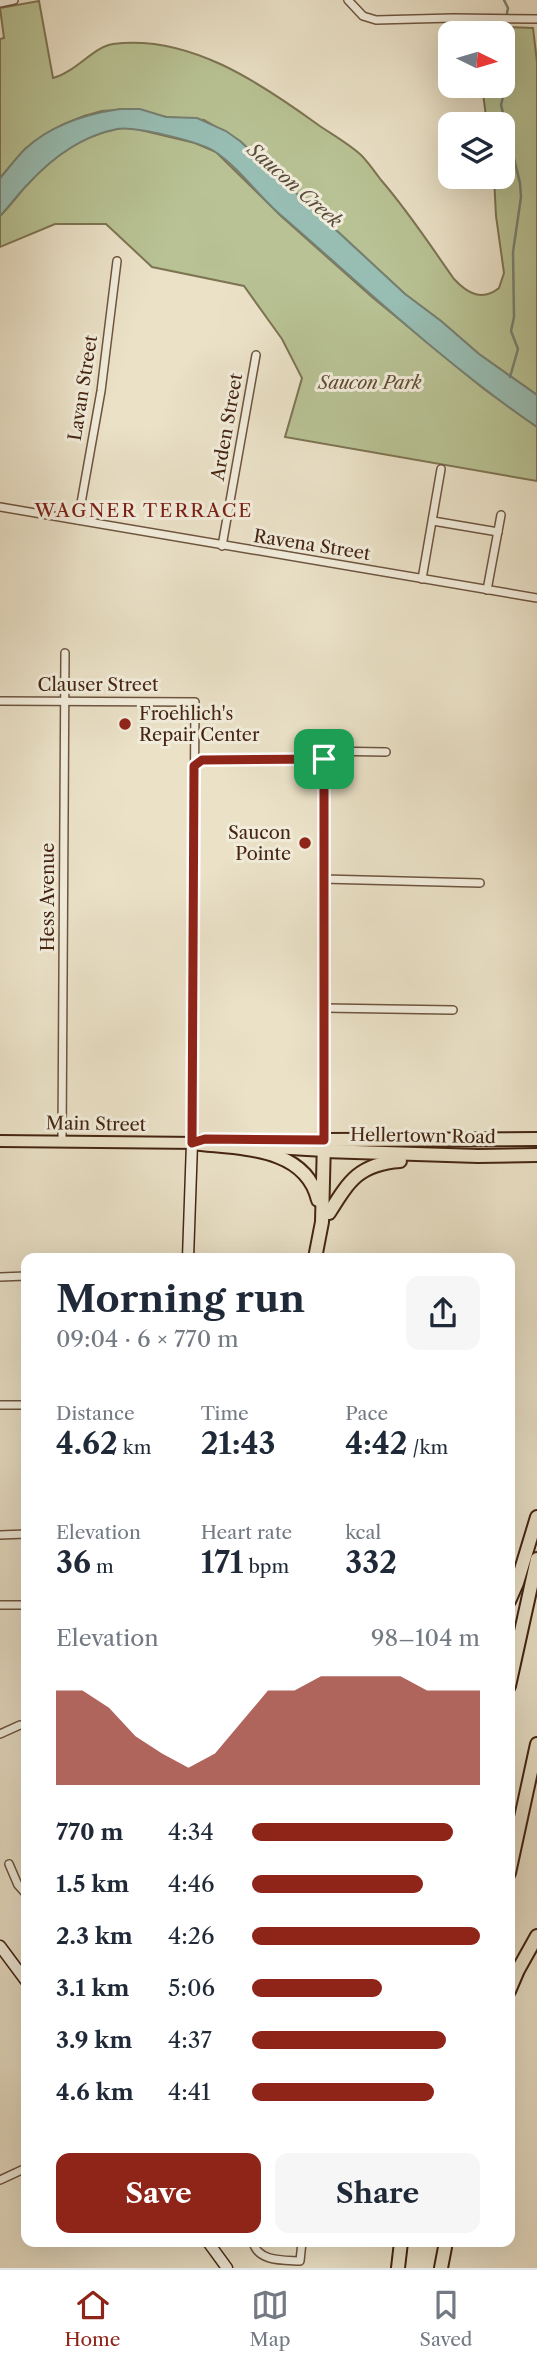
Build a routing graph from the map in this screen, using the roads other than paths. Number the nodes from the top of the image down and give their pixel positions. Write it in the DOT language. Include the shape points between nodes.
graph roads {
  1 [pos="14,0"];
  2 [pos="348,0"];
  3 [pos="0,3"];
  4 [pos="537,19"];
  5 [pos="117,261"];
  6 [pos="256,355"];
  7 [pos="441,469"];
  8 [pos="0,507"];
  9 [pos="501,515"];
  10 [pos="78,520"];
  11 [pos="433,521"];
  12 [pos="498,532"];
  13 [pos="222,546"];
  14 [pos="422,579"];
  15 [pos="486,590"];
  16 [pos="537,598"];
  17 [pos="65,653"];
  18 [pos="0,701"];
  19 [pos="64,701"];
  20 [pos="386,752"];
  21 [pos="324,759"];
  22 [pos="194,766"];
  23 [pos="323,879"];
  24 [pos="480,883"];
  25 [pos="324,1008"];
  26 [pos="453,1010"];
  27 [pos="537,1139"];
  28 [pos="0,1141"];
  29 [pos="62,1141"];
  30 [pos="192,1143"];
  31 [pos="328,1146"];
  32 [pos="427,1155"];
  33 [pos="537,1155"];
  34 [pos="325,1218"];
  35 [pos="188,1253"];
  36 [pos="316,1253"];
  37 [pos="324,1253"];
  38 [pos="21,1276"];
  39 [pos="0,1277"];
  40 [pos="0,1405"];
  41 [pos="21,1405"];
  42 [pos="537,1517"];
  43 [pos="21,1534"];
  44 [pos="0,1535"];
  45 [pos="537,1559"];
  46 [pos="515,1588"];
  47 [pos="0,1605"];
  48 [pos="21,1605"];
  49 [pos="515,1659"];
  50 [pos="21,1725"];
  51 [pos="0,1734"];
  52 [pos="537,1744"];
  53 [pos="515,1845"];
  54 [pos="9,1864"];
  55 [pos="21,1888"];
  56 [pos="537,1936"];
  57 [pos="0,1946"];
  58 [pos="21,1973"];
  59 [pos="515,1975"];
  60 [pos="21,2170"];
  61 [pos="0,2180"];
  62 [pos="212,2247"];
  63 [pos="255,2247"];
  64 [pos="301,2247"];
  65 [pos="394,2247"];
  66 [pos="400,2247"];
  67 [pos="440,2247"];
  68 [pos="445,2247"];
  69 [pos="227,2268"];
  70 [pos="396,2268"];
  71 [pos="439,2268"];
  1 -- 3 [label="street"];
  2 -- 4 [label="street" via="363,16 376,20"];
  5 -- 10 [label="street, Lavan Street" via="101,391"];
  6 -- 13 [label="street, Arden Street"];
  7 -- 11 [label="street"];
  8 -- 10 [label="street, Ravena Street"];
  9 -- 12 [label="street"];
  10 -- 13 [label="street, Ravena Street"];
  11 -- 12 [label="street"];
  11 -- 14 [label="street"];
  12 -- 15 [label="street"];
  13 -- 14 [label="street, Ravena Street"];
  14 -- 15 [label="street, Ravena Street"];
  15 -- 16 [label="street, Ravena Street"];
  17 -- 19 [label="street, Hess Avenue"];
  18 -- 19 [label="street, Clauser Street"];
  19 -- 22 [label="street, Clauser Street" via="195,702"];
  19 -- 29 [label="street, Hess Avenue"];
  20 -- 21 [label="street" via="323,751"];
  21 -- 22 [label="street" via="202,760"];
  21 -- 23 [label="street"];
  22 -- 30 [label="street"];
  23 -- 24 [label="street"];
  23 -- 25 [label="street"];
  25 -- 26 [label="street"];
  25 -- 31 [label="street"];
  27 -- 31 [label="highway, Hellertown Road" via="352,1139"];
  28 -- 29 [label="main road, Main Street"];
  29 -- 30 [label="main road, Main Street"];
  30 -- 31 [label="main road, Hellertown Road"];
  30 -- 34 [label="highway" via="276,1155 292,1162 313,1183"];
  30 -- 35 [label="street"];
  31 -- 32 [label="highway, Hellertown Road"];
  31 -- 34 [label="highway"];
  32 -- 33 [label="highway, Hellertown Road"];
  32 -- 34 [label="highway" via="380,1162 362,1170"];
  34 -- 36 [label="highway"];
  34 -- 37 [label="highway"];
  38 -- 39 [label="street"];
  40 -- 41 [label="street"];
  42 -- 46 [label="highway"];
  43 -- 44 [label="street"];
  45 -- 49 [label="highway"];
  47 -- 48 [label="street"];
  50 -- 51 [label="street"];
  52 -- 53 [label="highway"];
  54 -- 55 [label="street"];
  56 -- 59 [label="highway"];
  57 -- 58 [label="street"];
  60 -- 61 [label="street"];
  62 -- 69 [label="street"];
  63 -- 64 [label="street" via="264,2257 300,2261"];
  65 -- 70 [label="highway"];
  66 -- 70 [label="highway"];
  67 -- 71 [label="highway"];
  68 -- 71 [label="highway"];
}
